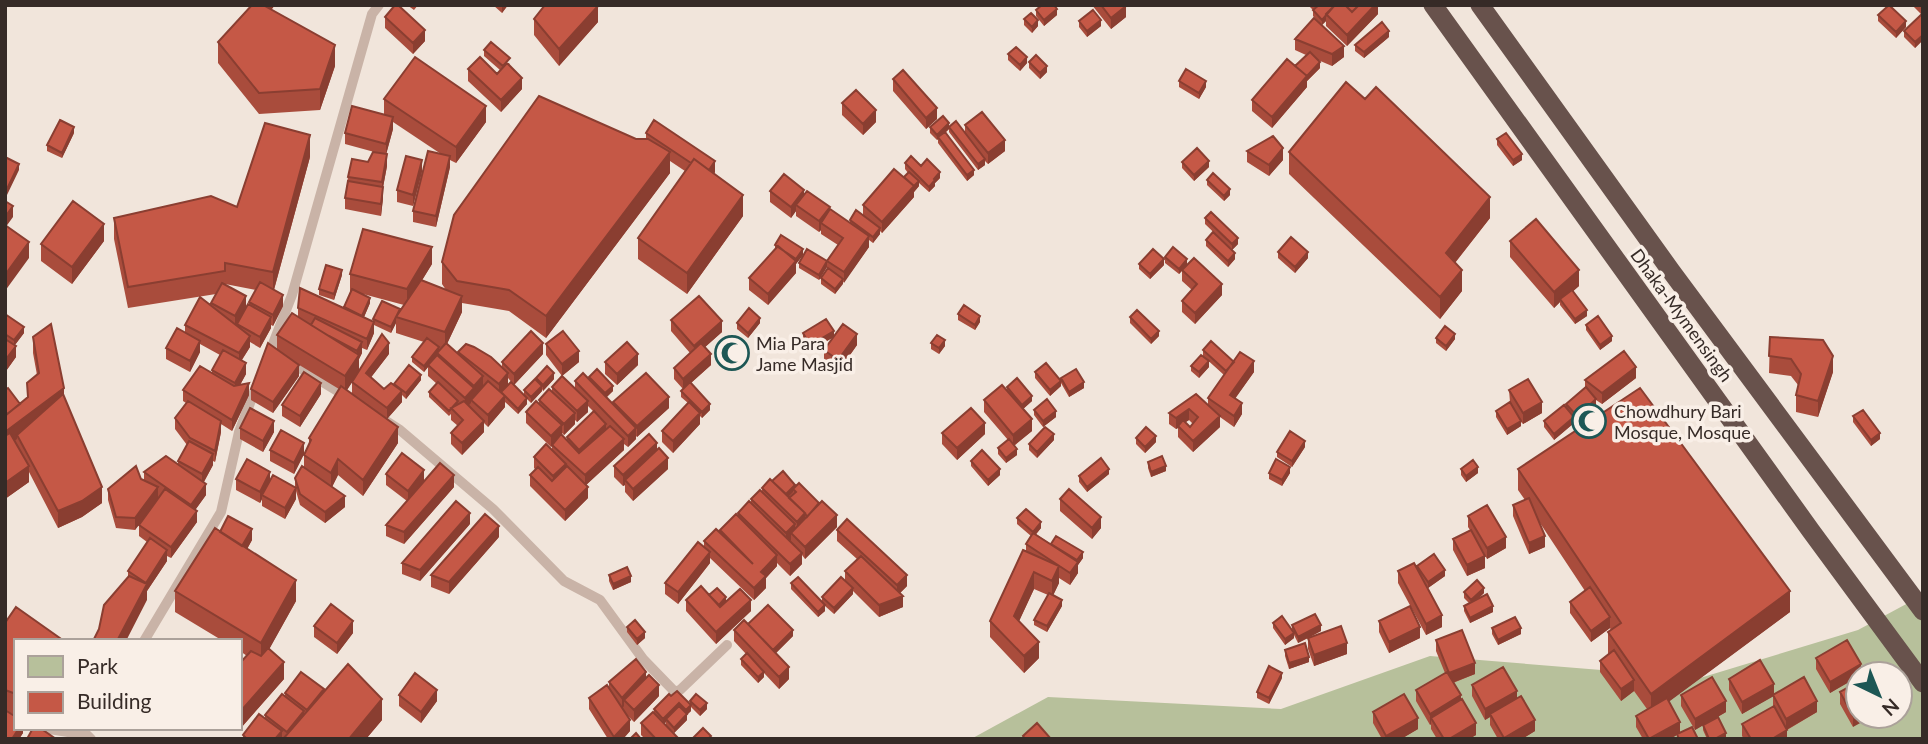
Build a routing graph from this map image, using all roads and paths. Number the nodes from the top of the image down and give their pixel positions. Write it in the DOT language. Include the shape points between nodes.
graph roads {
  1 [pos="379,5"];
  2 [pos="1433,5"];
  3 [pos="1480,5"];
  4 [pos="271,350"];
  5 [pos="364,408"];
  6 [pos="376,415"];
  7 [pos="1923,611"];
  8 [pos="145,639"];
  9 [pos="727,645"];
  10 [pos="1923,683"];
  11 [pos="58,730"];
  12 [pos="89,734"];
  1 -- 4 [label="lane" via="372,14 292,295"];
  2 -- 10 [label="highway, Dhaka-Mymensingh"];
  3 -- 7 [label="highway, Dhaka-Mymensingh"];
  4 -- 5 [label="lane"];
  4 -- 8 [label="lane" via="239,432 222,512"];
  6 -- 9 [label="lane" via="400,429 493,509 564,581 600,600 643,659 676,692"];
  11 -- 12 [label="lane"];
}
